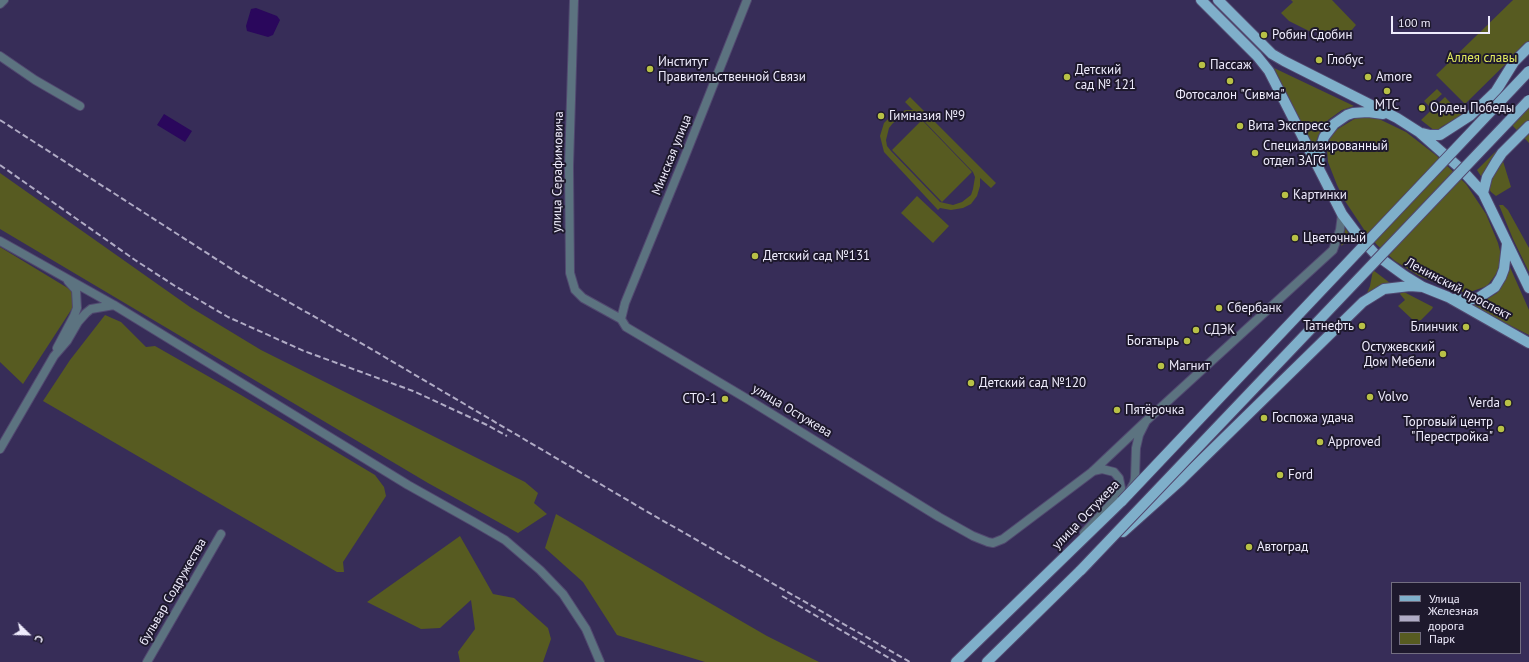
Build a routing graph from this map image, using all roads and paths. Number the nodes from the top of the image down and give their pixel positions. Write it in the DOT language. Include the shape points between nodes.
graph roads {
  1 [pos="4,0"];
  2 [pos="574,0"];
  3 [pos="747,0"];
  4 [pos="1201,0"];
  5 [pos="1218,0"];
  6 [pos="0,4"];
  7 [pos="1529,47"];
  8 [pos="0,56"];
  9 [pos="1529,71"];
  10 [pos="1529,100"];
  11 [pos="80,106"];
  12 [pos="1397,118"];
  13 [pos="1529,126"];
  14 [pos="1419,132"];
  15 [pos="1319,168"];
  16 [pos="1482,193"];
  17 [pos="1342,214"];
  18 [pos="0,241"];
  19 [pos="1507,244"];
  20 [pos="65,277"];
  21 [pos="1423,287"];
  22 [pos="1529,288"];
  23 [pos="1448,297"];
  24 [pos="114,305"];
  25 [pos="621,319"];
  26 [pos="1529,343"];
  27 [pos="54,356"];
  28 [pos="1146,421"];
  29 [pos="0,449"];
  30 [pos="1092,472"];
  31 [pos="1122,501"];
  32 [pos="221,534"];
  33 [pos="1065,555"];
  34 [pos="1081,570"];
  35 [pos="586,629"];
  36 [pos="147,662"];
  37 [pos="595,662"];
  38 [pos="600,662"];
  39 [pos="607,662"];
  40 [pos="956,662"];
  41 [pos="987,662"];
  1 -- 6 [label="street"];
  2 -- 25 [label="street, улица Серафимовича" via="569,166 570,273 575,290 583,298"];
  3 -- 25 [label="street, Минская улица" via="625,303"];
  4 -- 15 [label="main road, Ленинский проспект" via="1270,71"];
  5 -- 12 [label="main road" via="1272,54"];
  7 -- 14 [label="main road" via="1514,62 1496,91 1471,115 1440,135"];
  8 -- 11 [label="street"];
  9 -- 31 [label="main road, bridge"];
  10 -- 34 [label="main road, bridge"];
  12 -- 14 [label="main road"];
  12 -- 15 [label="main road" via="1376,112 1353,113 1341,118 1324,137"];
  13 -- 16 [label="main road" via="1502,153 1487,177"];
  14 -- 16 [label="main road" via="1461,169"];
  15 -- 17 [label="main road, Ленинский проспект"];
  16 -- 19 [label="main road"];
  17 -- 21 [label="main road, Ленинский проспект" via="1376,255"];
  17 -- 28 [label="street, улица Остужева" via="1340,230 1332,250"];
  18 -- 20 [label="street"];
  19 -- 22 [label="main road"];
  19 -- 23 [label="main road" via="1504,269 1492,289 1473,299"];
  20 -- 24 [label="street"];
  20 -- 27 [label="street" via="76,290 77,308"];
  21 -- 23 [label="main road, Ленинский проспект"];
  21 -- 34 [label="main road" via="1384,289 1363,302 1181,480"];
  23 -- 26 [label="main road, Ленинский проспект"];
  24 -- 27 [label="street" via="97,307 86,313"];
  24 -- 35 [label="street" via="408,485 505,540 547,577 568,600"];
  25 -- 30 [label="street, улица Остужева" via="626,327 982,541 993,543 1003,539"];
  27 -- 29 [label="street"];
  28 -- 30 [label="street, улица Остужева"];
  28 -- 31 [label="street, улица Остужева" via="1136,448 1134,483"];
  30 -- 33 [label="street" via="1102,469 1114,472 1119,478 1119,495"];
  31 -- 33 [label="main road, улица Остужева"];
  32 -- 36 [label="street, бульвар Содружества"];
  33 -- 40 [label="main road, улица Остужева"];
  34 -- 41 [label="main road"];
  35 -- 37 [label="street"];
  35 -- 38 [label="street"];
  35 -- 39 [label="street"];
}
